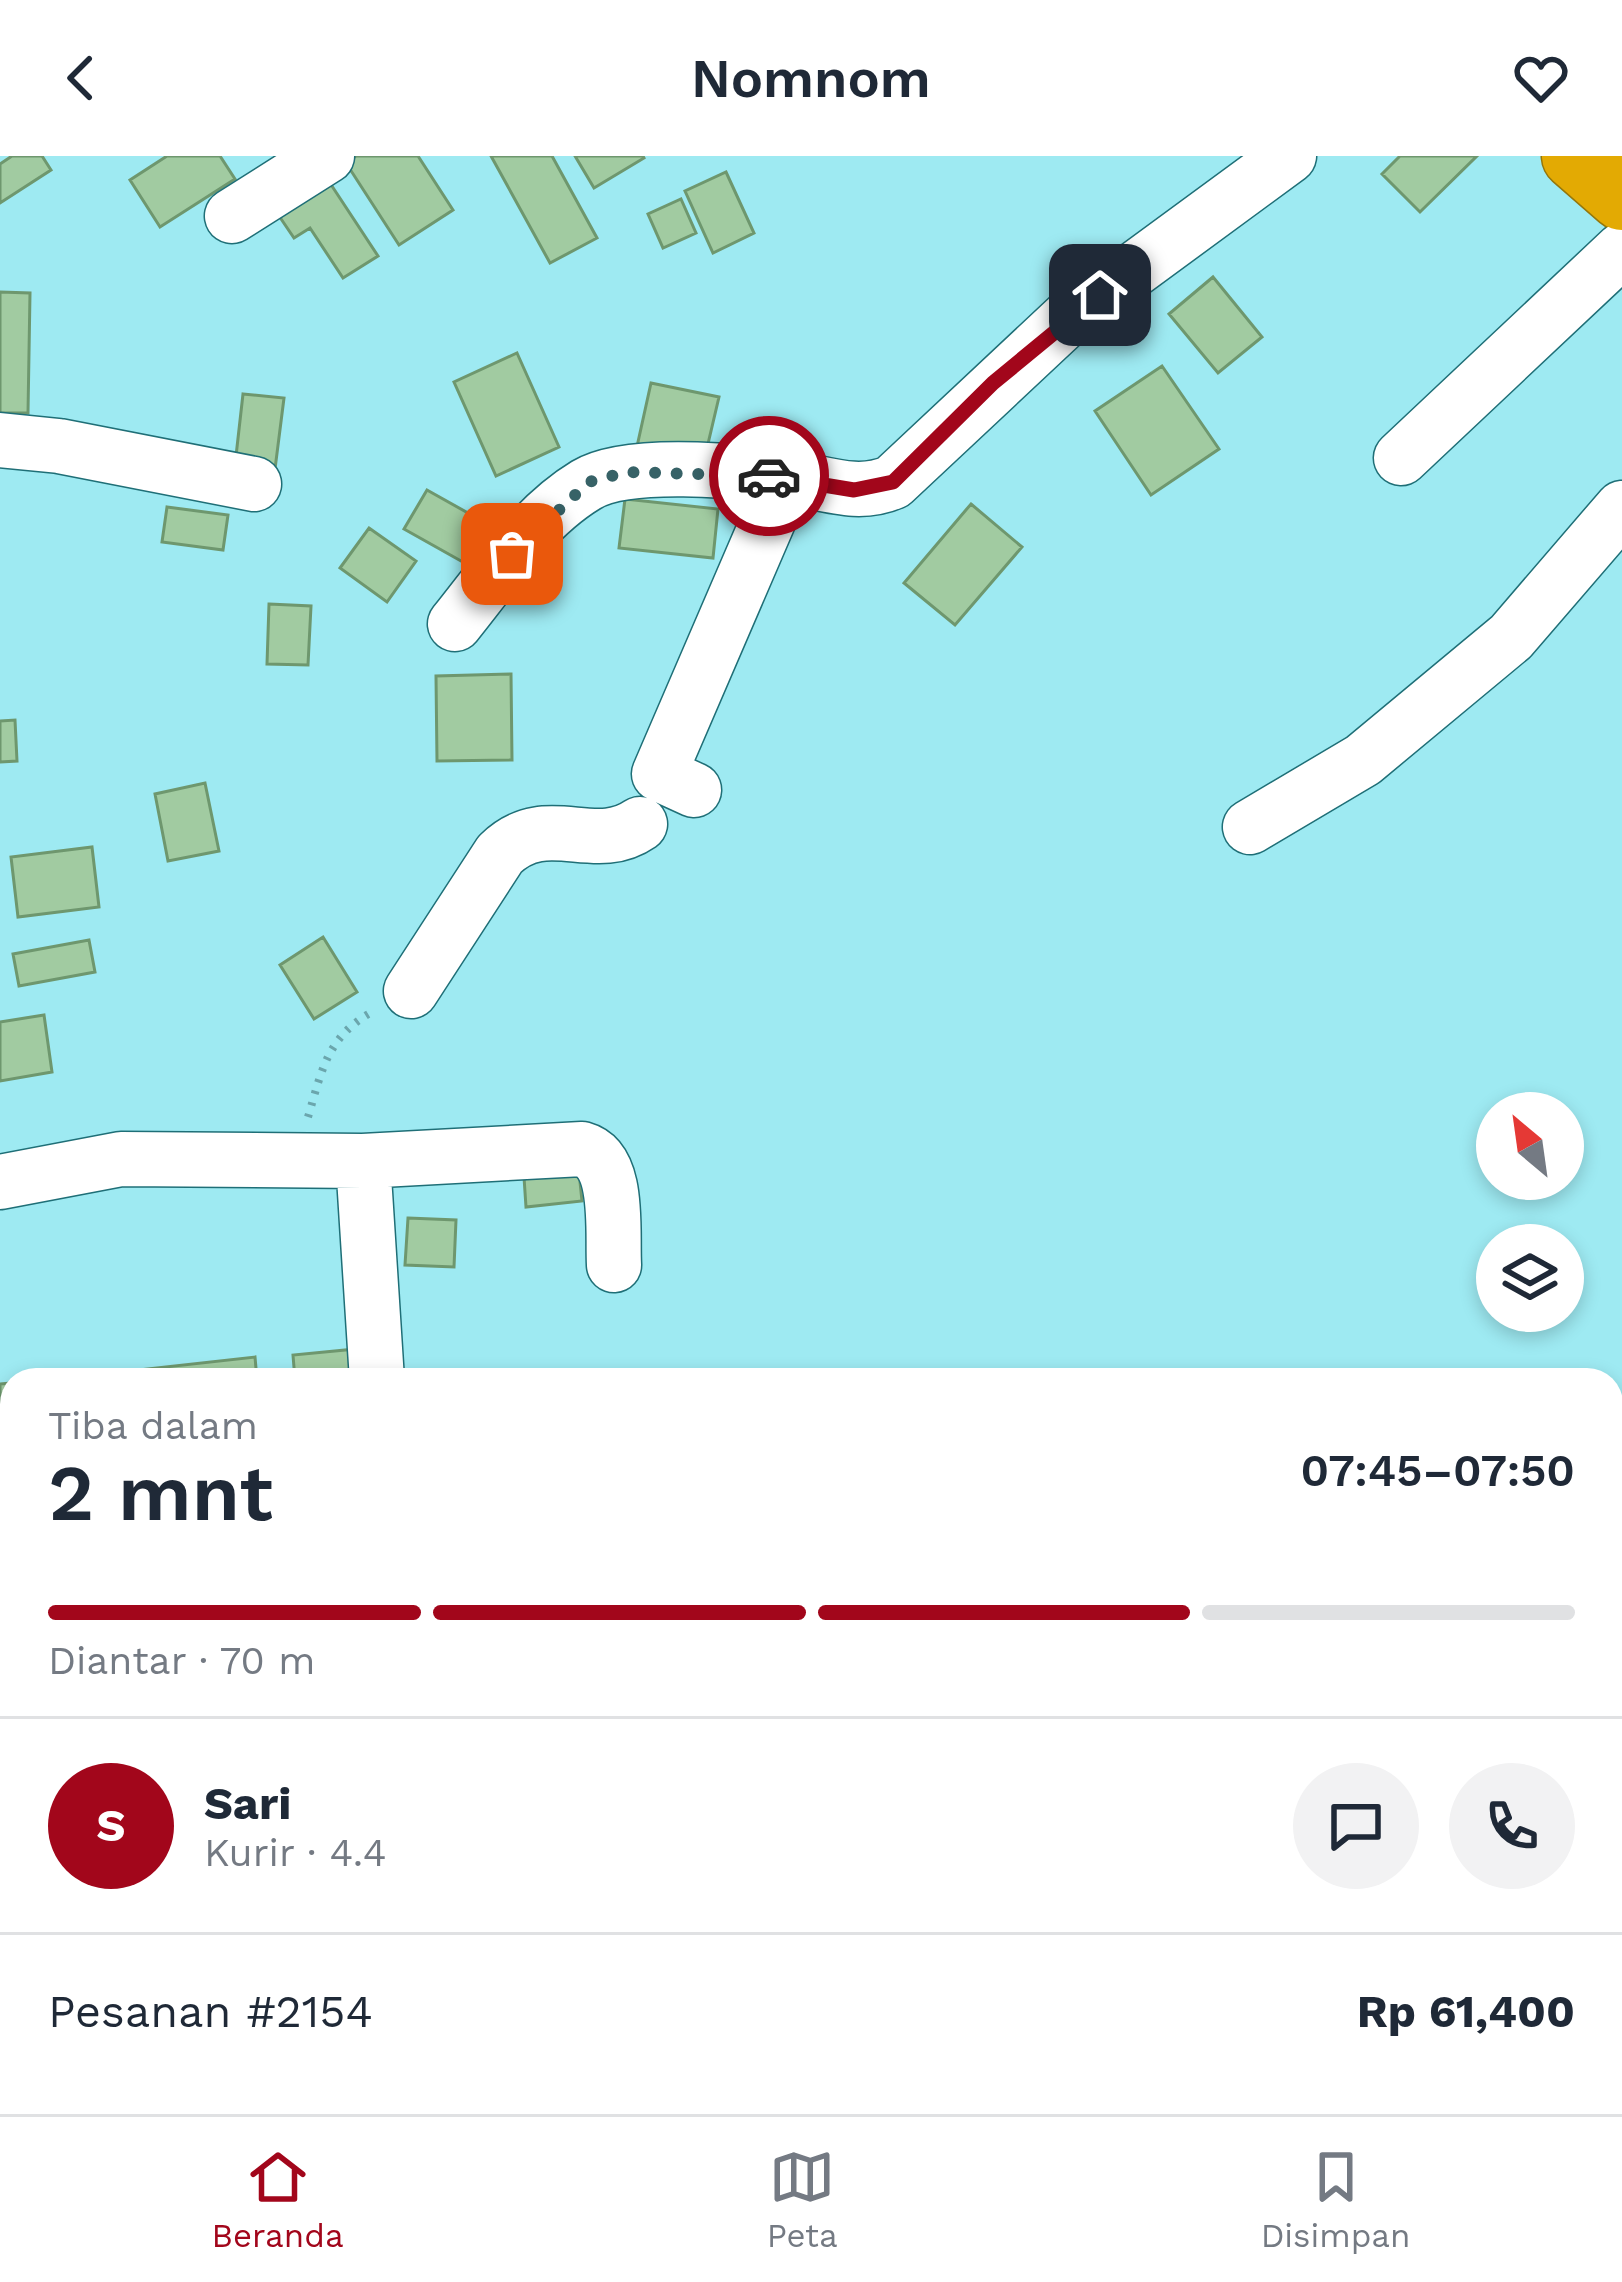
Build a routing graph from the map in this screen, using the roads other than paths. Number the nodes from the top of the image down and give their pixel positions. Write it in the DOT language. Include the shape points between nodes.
graph roads {
  1 [pos="327,156"];
  2 [pos="1289,156"];
  3 [pos="1575,156"];
  4 [pos="1622,197"];
  5 [pos="232,216"];
  6 [pos="1622,250"];
  7 [pos="0,440"];
  8 [pos="1401,458"];
  9 [pos="788,477"];
  10 [pos="254,484"];
  11 [pos="1622,508"];
  12 [pos="455,624"];
  13 [pos="694,790"];
  14 [pos="640,824"];
  15 [pos="1250,827"];
  16 [pos="411,991"];
  17 [pos="363,1161"];
  18 [pos="0,1182"];
  19 [pos="614,1265"];
  20 [pos="375,1368"];
  1 -- 5 [label="street"];
  2 -- 9 [label="street" via="1067,319 893,482 854,490"];
  3 -- 4 [label="highway"];
  6 -- 8 [label="street"];
  7 -- 10 [label="street"];
  9 -- 12 [label="street" via="627,472 589,482 512,554"];
  9 -- 13 [label="street" via="659,774"];
  11 -- 15 [label="street" via="1511,638 1363,760"];
  14 -- 16 [label="street" via="623,836 516,838"];
  17 -- 18 [label="street" via="121,1159"];
  17 -- 19 [label="street" via="596,1153 607,1166"];
  17 -- 20 [label="street"];
}
